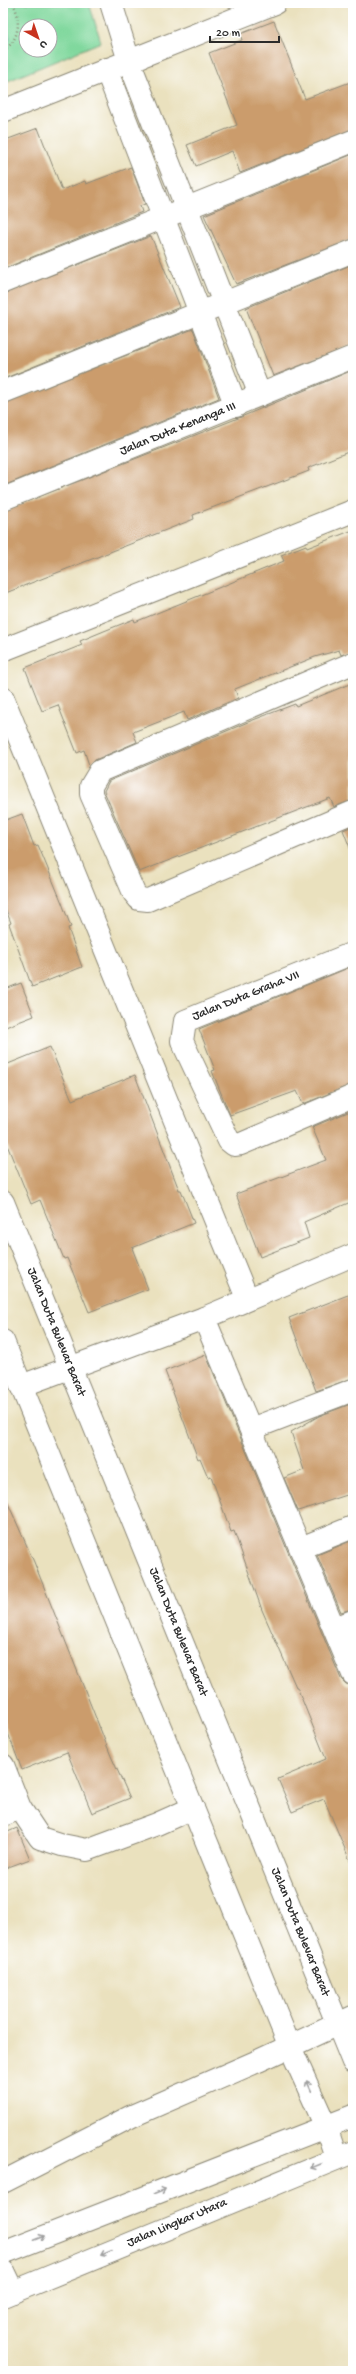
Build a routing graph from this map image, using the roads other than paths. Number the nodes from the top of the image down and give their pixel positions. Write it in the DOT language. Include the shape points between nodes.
graph roads {
  1 [pos="111,3"];
  2 [pos="266,5"];
  3 [pos="129,61"];
  4 [pos="106,69"];
  5 [pos="3,111"];
  6 [pos="353,141"];
  7 [pos="186,207"];
  8 [pos="163,217"];
  9 [pos="353,251"];
  10 [pos="3,282"];
  11 [pos="224,303"];
  12 [pos="200,312"];
  13 [pos="353,357"];
  14 [pos="3,392"];
  15 [pos="260,394"];
  16 [pos="236,406"];
  17 [pos="3,500"];
  18 [pos="353,511"];
  19 [pos="3,650"];
  20 [pos="353,663"];
  21 [pos="3,698"];
  22 [pos="353,812"];
  23 [pos="353,953"];
  24 [pos="353,1096"];
  25 [pos="3,1202"];
  26 [pos="353,1255"];
  27 [pos="247,1298"];
  28 [pos="204,1318"];
  29 [pos="3,1343"];
  30 [pos="65,1369"];
  31 [pos="25,1384"];
  32 [pos="353,1390"];
  33 [pos="251,1429"];
  34 [pos="353,1527"];
  35 [pos="301,1548"];
  36 [pos="344,1625"];
  37 [pos="353,1674"];
  38 [pos="3,1765"];
  39 [pos="193,1808"];
  40 [pos="12,1812"];
  41 [pos="345,2027"];
  42 [pos="294,2055"];
  43 [pos="353,2062"];
  44 [pos="353,2116"];
  45 [pos="323,2118"];
  46 [pos="345,2155"];
  47 [pos="3,2182"];
  48 [pos="3,2253"];
  49 [pos="3,2271"];
  50 [pos="8,2294"];
  1 -- 3 [label="street"];
  2 -- 3 [label="street"];
  3 -- 4 [label="street"];
  3 -- 7 [label="street"];
  4 -- 5 [label="street"];
  4 -- 8 [label="street"];
  6 -- 7 [label="street"];
  7 -- 8 [label="street"];
  7 -- 11 [label="street"];
  8 -- 10 [label="street"];
  8 -- 12 [label="street"];
  9 -- 11 [label="street"];
  11 -- 12 [label="street"];
  11 -- 15 [label="street"];
  12 -- 14 [label="street"];
  12 -- 16 [label="street"];
  13 -- 15 [label="street, Jalan Duta Kenanga III"];
  15 -- 16 [label="street, Jalan Duta Kenanga III"];
  16 -- 17 [label="street, Jalan Duta Kenanga III"];
  18 -- 19 [label="street"];
  20 -- 22 [label="street" via="100,771 91,786 91,794 134,893 139,899 148,900"];
  21 -- 27 [label="street"];
  23 -- 24 [label="street, Jalan Duta Graha VII" via="185,1021 182,1041 229,1141 234,1145"];
  25 -- 30 [label="street, Jalan Duta Bulevar Barat"];
  26 -- 27 [label="street"];
  27 -- 28 [label="street"];
  28 -- 30 [label="street"];
  28 -- 33 [label="street"];
  29 -- 31 [label="street"];
  30 -- 31 [label="street"];
  30 -- 41 [label="street, Jalan Duta Bulevar Barat"];
  31 -- 39 [label="street"];
  32 -- 33 [label="street"];
  33 -- 35 [label="street"];
  34 -- 35 [label="street"];
  35 -- 36 [label="street"];
  36 -- 37 [label="street"];
  38 -- 40 [label="street"];
  39 -- 40 [label="street" via="158,1824 86,1850 40,1838"];
  39 -- 42 [label="street"];
  41 -- 42 [label="street"];
  41 -- 43 [label="street, Jalan Duta Bulevar Barat"];
  45 -- 42 [label="street, one-way"];
  42 -- 47 [label="street" via="132,2116"];
  44 -- 45 [label="street"];
  45 -- 46 [label="street"];
  48 -- 45 [label="street, one-way"];
  46 -- 50 [label="street, Jalan Lingkar Utara, one-way"];
  49 -- 50 [label="street"];
}
